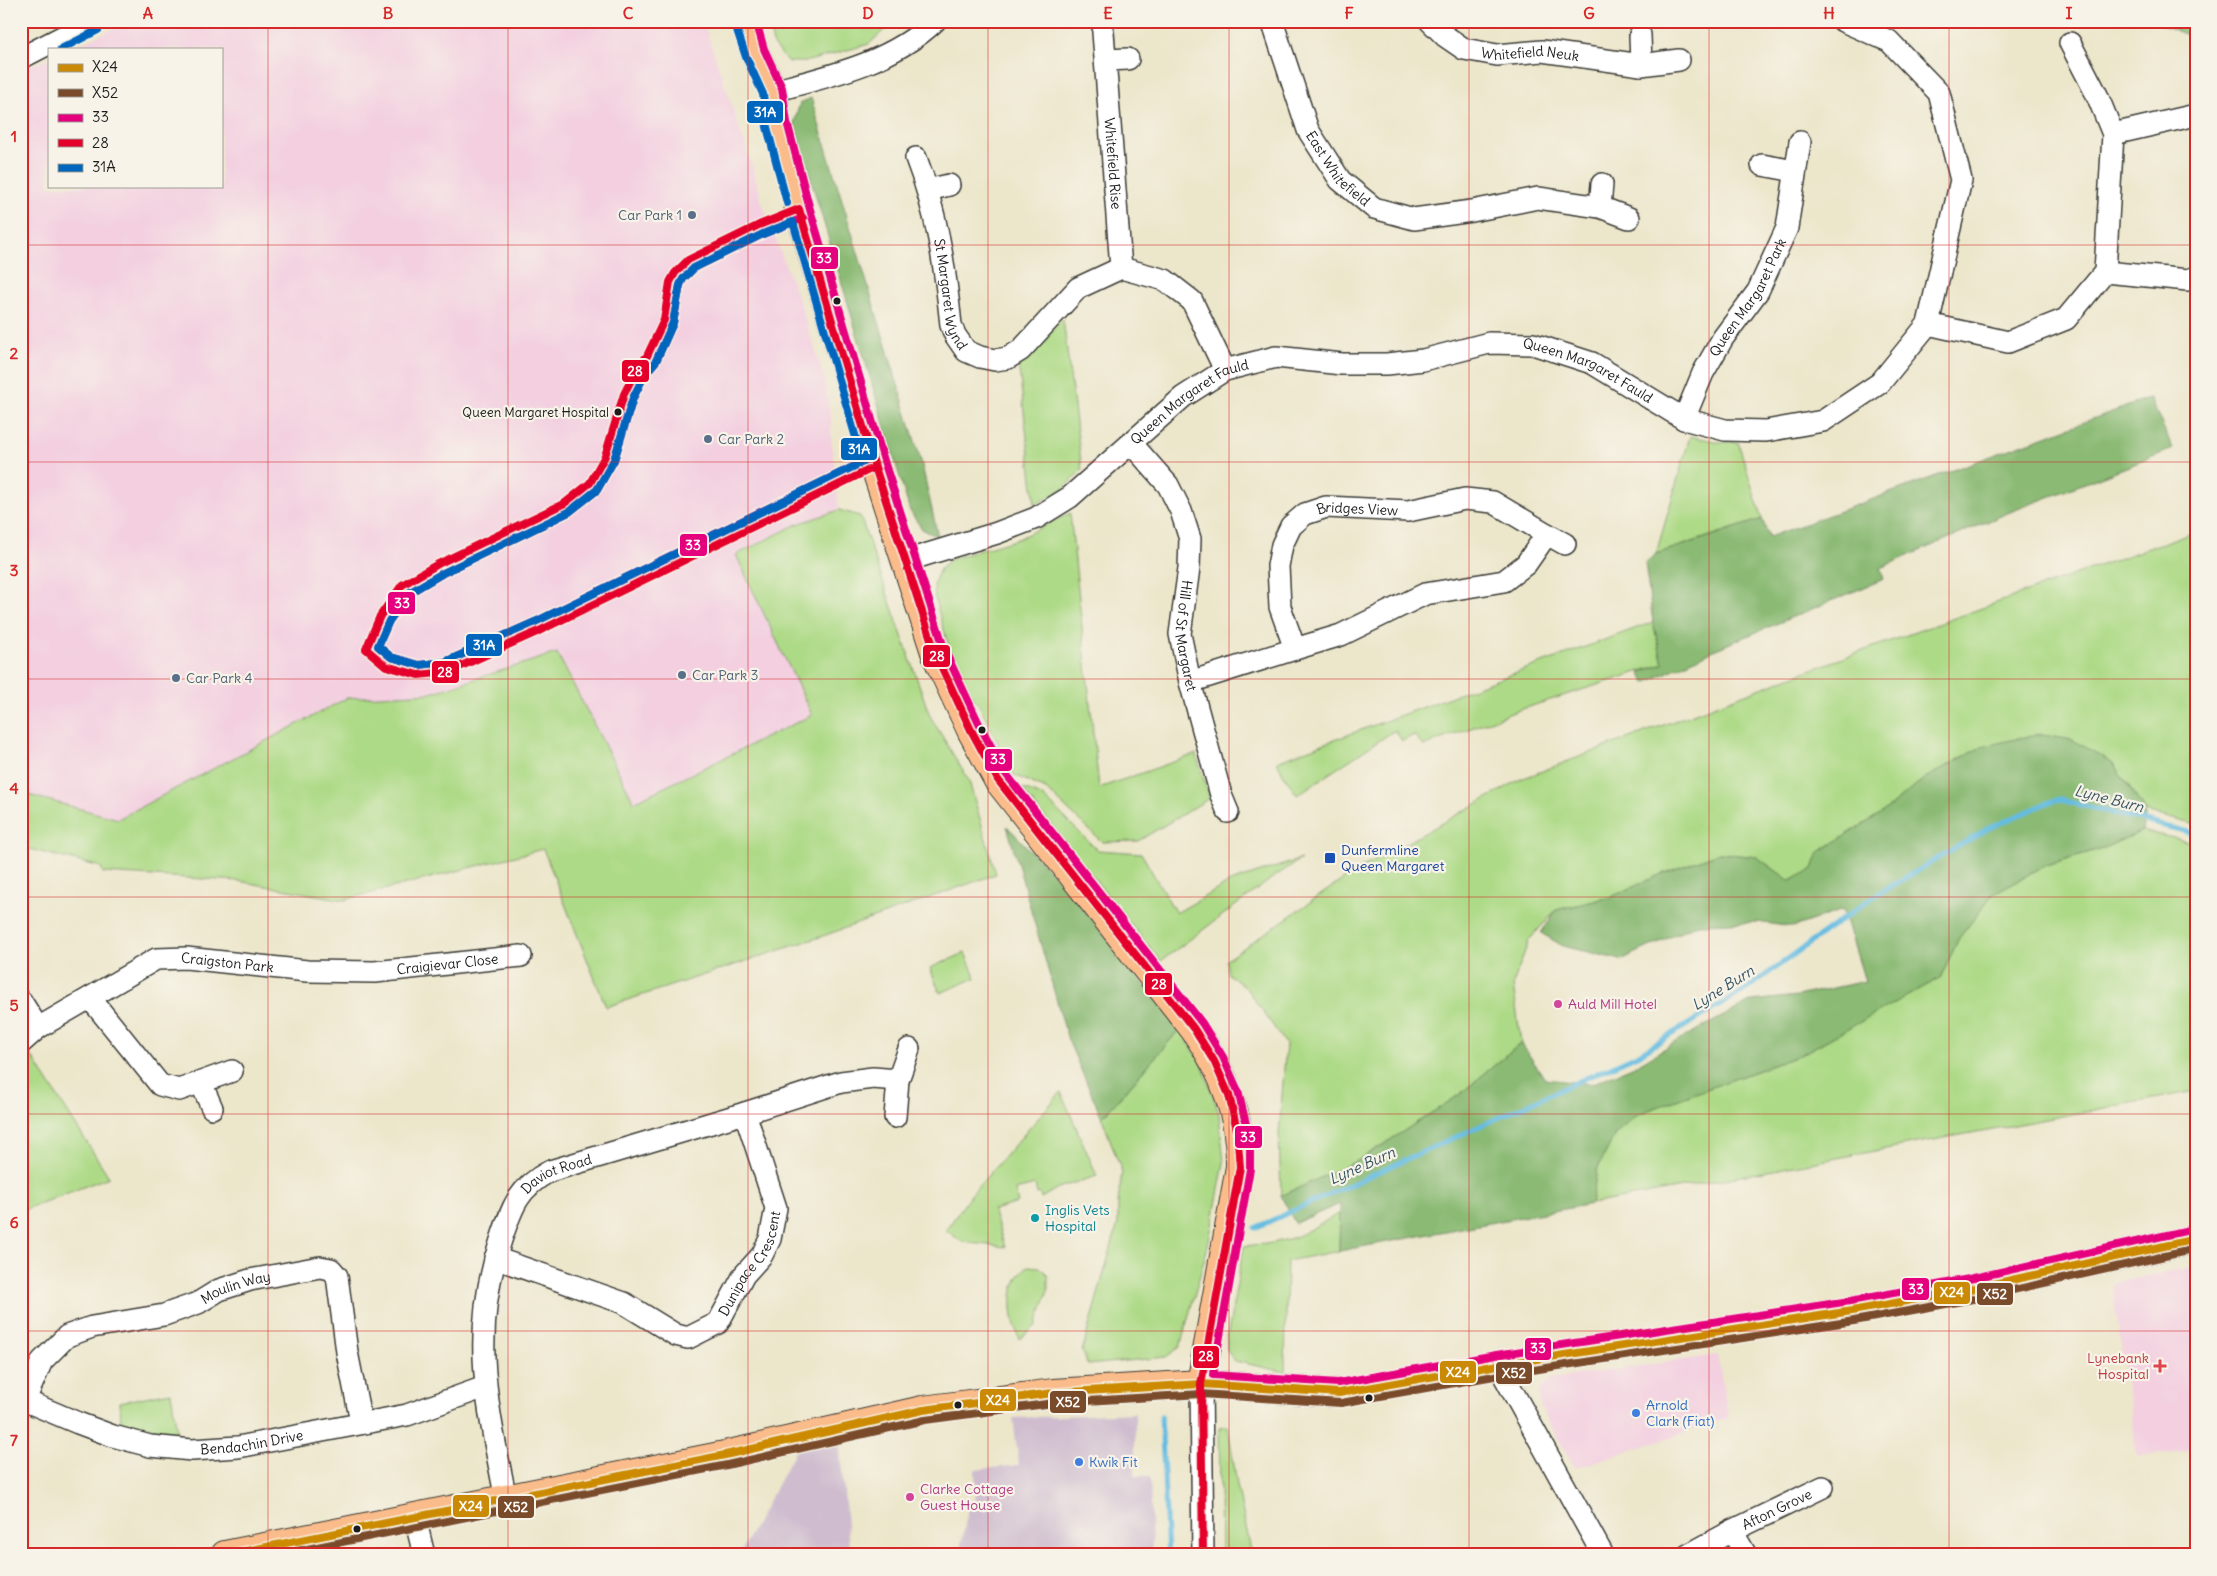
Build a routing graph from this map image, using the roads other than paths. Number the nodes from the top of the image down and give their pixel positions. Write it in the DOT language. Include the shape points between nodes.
graph roads {
  1 [pos="745,21"];
  2 [pos="934,21"];
  3 [pos="1272,21"];
  4 [pos="1430,21"];
  5 [pos="1843,21"];
  6 [pos="79,24"];
  7 [pos="1103,32"];
  8 [pos="1640,35"];
  9 [pos="2070,43"];
  10 [pos="21,58"];
  11 [pos="1128,59"];
  12 [pos="1106,60"];
  13 [pos="1679,60"];
  14 [pos="1641,66"];
  15 [pos="773,91"];
  16 [pos="2196,114"];
  17 [pos="2113,134"];
  18 [pos="1800,142"];
  19 [pos="916,158"];
  20 [pos="1762,165"];
  21 [pos="1795,171"];
  22 [pos="1602,184"];
  23 [pos="949,185"];
  24 [pos="928,190"];
  25 [pos="1600,207"];
  26 [pos="1629,218"];
  27 [pos="1121,268"];
  28 [pos="2105,272"];
  29 [pos="2196,277"];
  30 [pos="1928,324"];
  31 [pos="1225,370"];
  32 [pos="1684,419"];
  33 [pos="1131,444"];
  34 [pos="904,561"];
  35 [pos="1295,649"];
  36 [pos="1190,682"];
  37 [pos="1228,812"];
  38 [pos="521,956"];
  39 [pos="375,972"];
  40 [pos="90,998"];
  41 [pos="21,1001"];
  42 [pos="38,1028"];
  43 [pos="21,1043"];
  44 [pos="909,1049"];
  45 [pos="232,1071"];
  46 [pos="898,1080"];
  47 [pos="201,1083"];
  48 [pos="212,1108"];
  49 [pos="745,1113"];
  50 [pos="895,1117"];
  51 [pos="2196,1239"];
  52 [pos="495,1258"];
  53 [pos="1498,1365"];
  54 [pos="1201,1384"];
  55 [pos="485,1387"];
  56 [pos="23,1400"];
  57 [pos="361,1422"];
  58 [pos="1823,1487"];
  59 [pos="506,1500"];
  60 [pos="415,1518"];
  61 [pos="1732,1531"];
  62 [pos="225,1555"];
  63 [pos="424,1555"];
  64 [pos="1203,1555"];
  65 [pos="1603,1555"];
  66 [pos="1688,1555"];
  67 [pos="1746,1555"];
  1 -- 15 [label="main road" via="755,53"];
  2 -- 15 [label="street" via="906,44 879,59"];
  3 -- 25 [label="street, East Whitefield" via="1308,130 1340,180 1374,208 1414,219 1538,198"];
  4 -- 14 [label="street, Whitefield Neuk" via="1445,36 1472,50 1497,55 1542,51"];
  5 -- 30 [label="street, Queen Margaret Fauld" via="1888,41 1939,93 1961,180"];
  6 -- 10 [label="street"];
  7 -- 12 [label="street, Whitefield Rise"];
  8 -- 14 [label="street"];
  9 -- 17 [label="street"];
  11 -- 12 [label="street"];
  12 -- 27 [label="street, Whitefield Rise"];
  13 -- 14 [label="street, Whitefield Neuk"];
  15 -- 34 [label="main road" via="777,124 800,209"];
  16 -- 17 [label="street"];
  17 -- 28 [label="street"];
  18 -- 21 [label="street, Queen Margaret Park"];
  19 -- 24 [label="street, St Margaret Wynd"];
  20 -- 21 [label="street"];
  21 -- 32 [label="street, Queen Margaret Park" via="1787,228 1779,246 1758,290 1702,373"];
  22 -- 25 [label="street"];
  23 -- 24 [label="street"];
  24 -- 27 [label="street, St Margaret Wynd" via="944,256 950,325 966,351 980,357 1008,358 1021,350 1078,288"];
  25 -- 26 [label="street, East Whitefield"];
  27 -- 31 [label="street" via="1165,280 1192,301"];
  28 -- 29 [label="street" via="2188,280"];
  28 -- 30 [label="street" via="2066,319 2008,342"];
  30 -- 32 [label="street, Queen Margaret Fauld" via="1880,383 1823,420 1766,431 1725,430"];
  31 -- 32 [label="street, Queen Margaret Fauld" via="1276,357 1342,364 1387,364 1423,360 1489,343 1534,344 1592,363"];
  31 -- 33 [label="street, Queen Margaret Fauld" via="1183,397"];
  33 -- 34 [label="street, Queen Margaret Fauld" via="1070,497 1036,518"];
  33 -- 36 [label="street, Hill of St Margaret" via="1168,485 1190,539 1180,634"];
  34 -- 54 [label="main road" via="948,684 998,780 1194,1029 1209,1050 1230,1095 1240,1142 1240,1167"];
  35 -- 35 [label="street, Bridges View" via="1280,607 1278,566 1282,545 1291,526 1305,514 1326,507 1408,511 1465,499 1493,502 1556,539 1504,580 1425,594 1342,635"];
  35 -- 36 [label="street, Bridges View"];
  36 -- 37 [label="street, Hill of St Margaret"];
  38 -- 39 [label="street, Craigievar Close"];
  39 -- 40 [label="street, Craigston Park" via="306,971 186,958 156,959"];
  40 -- 42 [label="street, Craigston Park"];
  40 -- 47 [label="street" via="160,1085 179,1090"];
  41 -- 42 [label="street"];
  42 -- 43 [label="street, Craigston Park"];
  44 -- 46 [label="street"];
  45 -- 47 [label="street"];
  46 -- 49 [label="street, Daviot Road" via="873,1078 840,1082"];
  46 -- 50 [label="street"];
  47 -- 48 [label="street"];
  49 -- 52 [label="street, Daviot Road" via="550,1171 528,1185 520,1195"];
  49 -- 52 [label="street, Dunipace Crescent" via="776,1208 770,1239 762,1255 744,1274 718,1323 688,1338 676,1335 624,1303"];
  51 -- 53 [label="main road" via="1971,1289 1852,1311"];
  52 -- 55 [label="street, Daviot Road" via="483,1322"];
  53 -- 54 [label="main road" via="1340,1393"];
  53 -- 65 [label="street"];
  54 -- 59 [label="main road" via="1053,1393 923,1410 802,1439"];
  54 -- 64 [label="street"];
  55 -- 57 [label="street, Bendachin Drive" via="408,1415"];
  55 -- 59 [label="street, Daviot Road"];
  56 -- 57 [label="street, Bendachin Drive" via="113,1436 150,1446 192,1450 238,1447"];
  56 -- 57 [label="street, Moulin Way" via="42,1360 67,1336 92,1327 164,1315 198,1304 219,1290 250,1280 320,1267 331,1269 337,1276"];
  58 -- 61 [label="street, Afton Grove"];
  59 -- 60 [label="main road"];
  60 -- 62 [label="main road"];
  60 -- 63 [label="street"];
  61 -- 66 [label="street, Afton Grove"];
  61 -- 67 [label="street, Afton Grove"];
}
